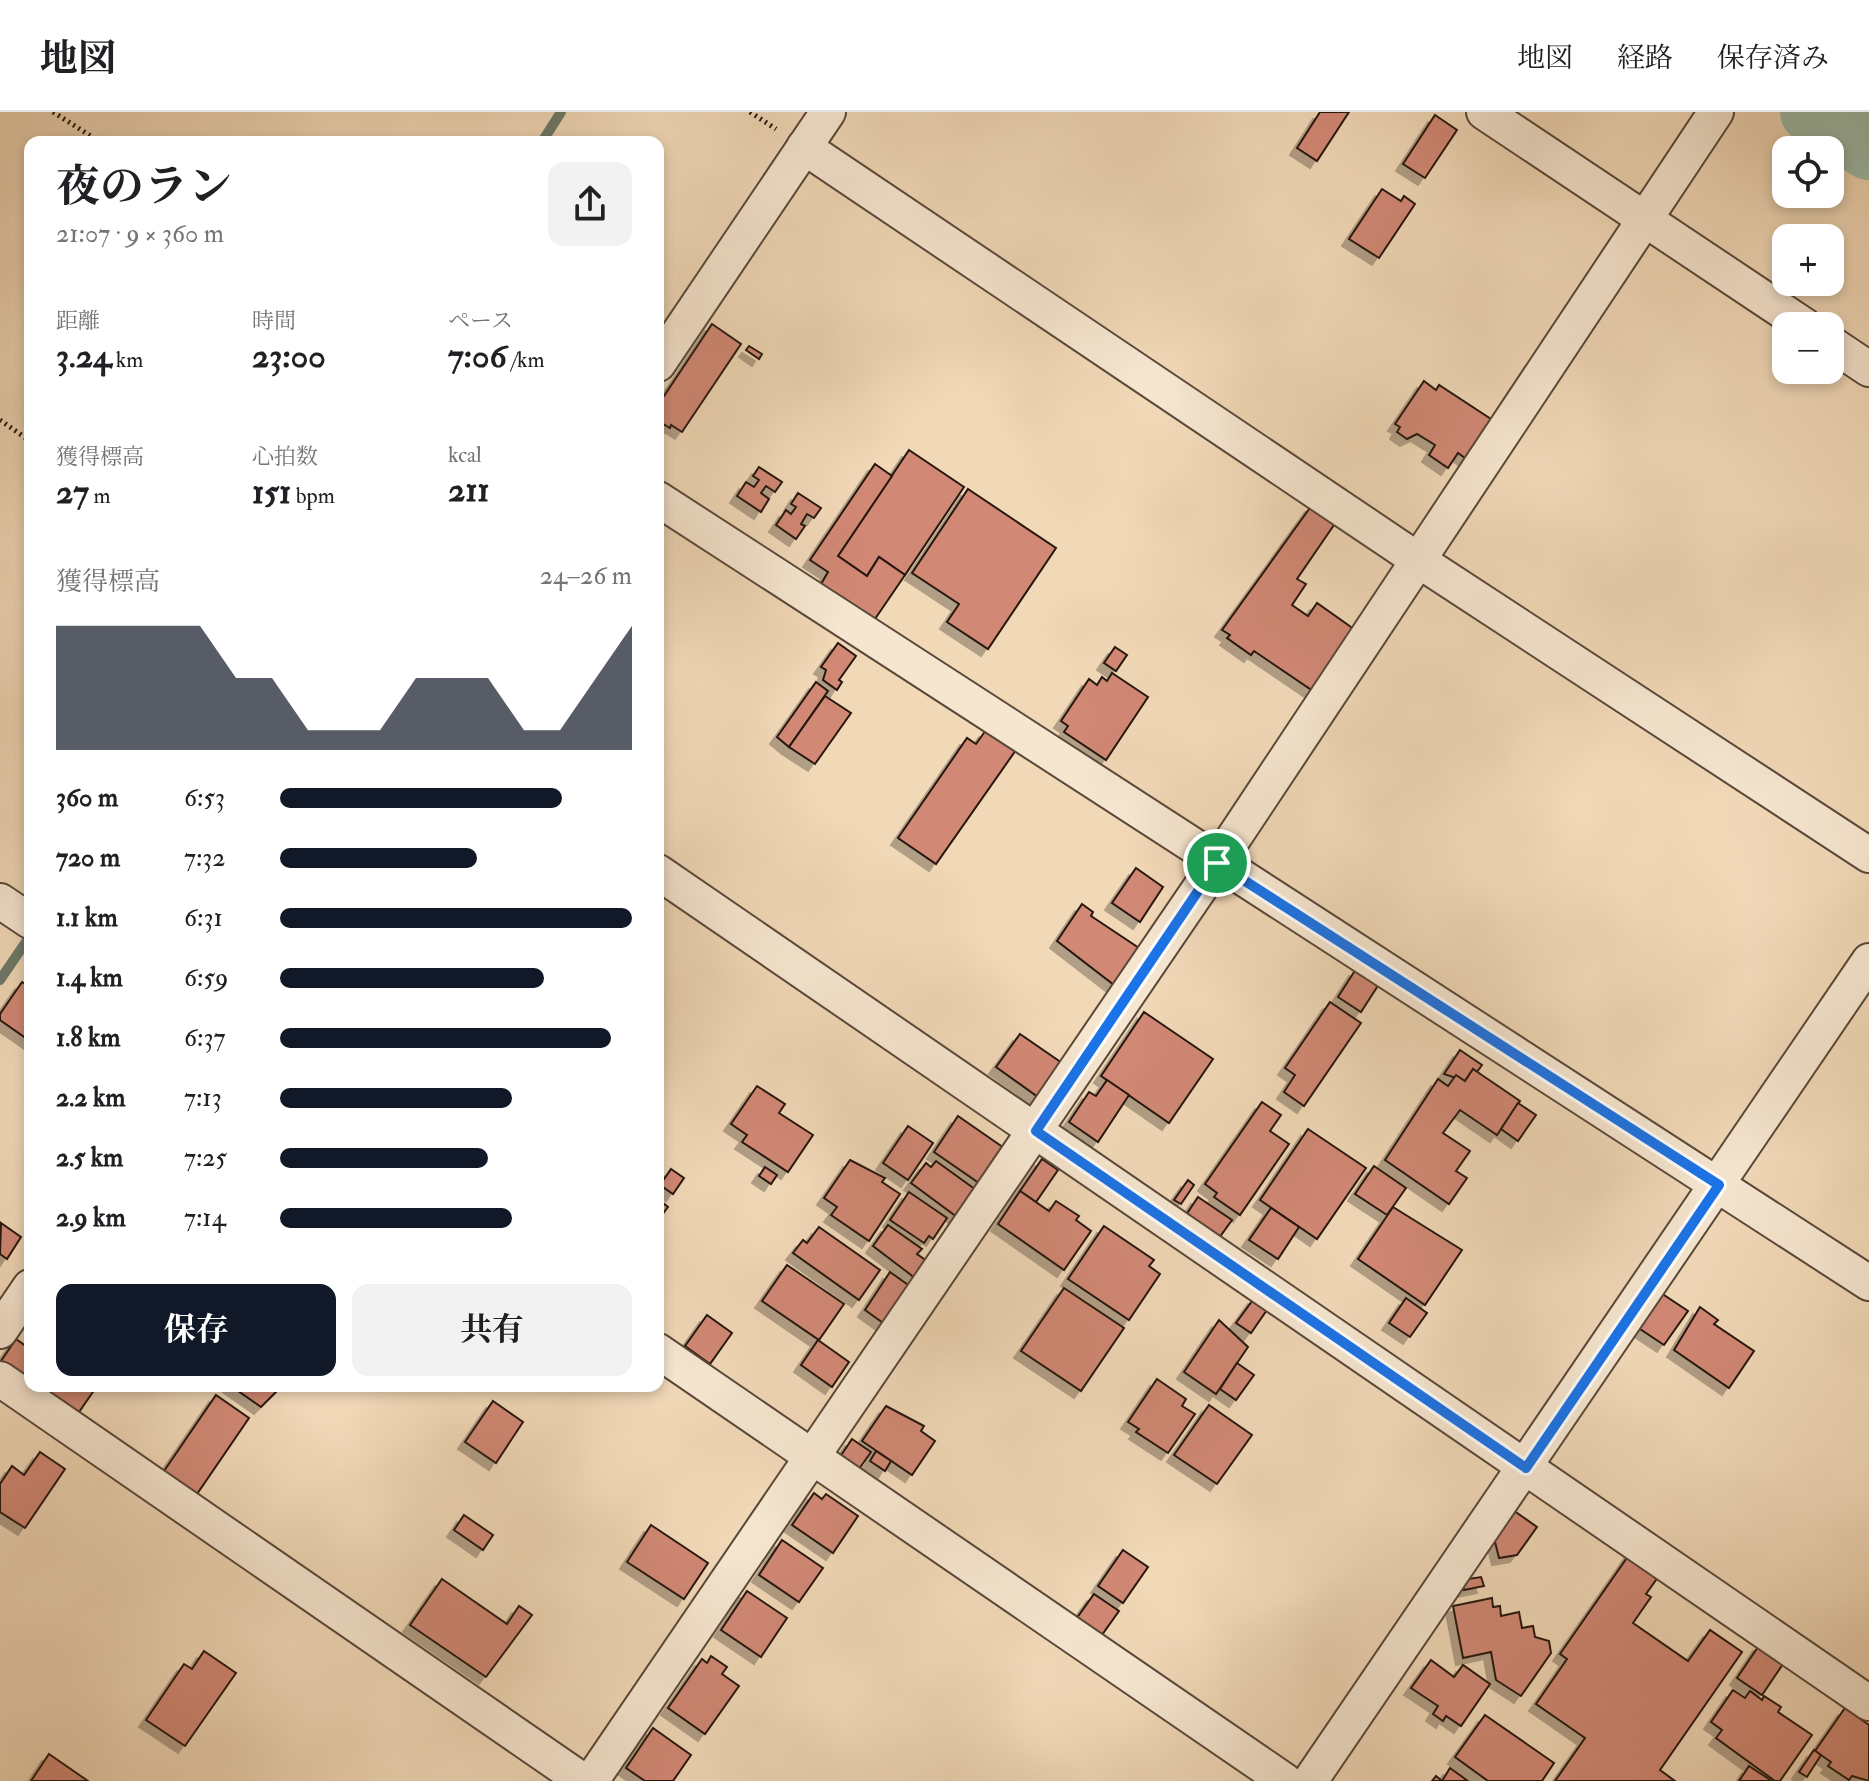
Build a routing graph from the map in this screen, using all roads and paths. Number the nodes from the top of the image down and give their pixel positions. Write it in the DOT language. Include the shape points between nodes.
graph roads {
  1 [pos="53,112"];
  2 [pos="828,112"];
  3 [pos="1484,112"];
  4 [pos="1716,112"];
  5 [pos="91,136"];
  6 [pos="804,147"];
  7 [pos="1645,219"];
  8 [pos="1784,312"];
  9 [pos="1844,352"];
  10 [pos="664,355"];
  11 [pos="1869,369"];
  12 [pos="0,420"];
  13 [pos="24,437"];
  14 [pos="664,503"];
  15 [pos="1418,560"];
  16 [pos="1869,855"];
  17 [pos="1217,863"];
  18 [pos="664,876"];
  19 [pos="1869,961"];
  20 [pos="1036,1131"];
  21 [pos="1719,1185"];
  22 [pos="1869,1283"];
  23 [pos="24,1296"];
  24 [pos="0,1331"];
  25 [pos="664,1355"];
  26 [pos="0,1379"];
  27 [pos="813,1457"];
  28 [pos="1526,1468"];
  29 [pos="1869,1703"];
  30 [pos="583,1781"];
  31 [pos="591,1781"];
  32 [pos="1285,1781"];
  33 [pos="1310,1781"];
  1 -- 5 [label="path"];
  2 -- 6 [label="street"];
  3 -- 7 [label="street"];
  4 -- 7 [label="street"];
  6 -- 10 [label="street"];
  6 -- 15 [label="street"];
  7 -- 8 [label="street"];
  7 -- 15 [label="street"];
  9 -- 11 [label="street"];
  12 -- 13 [label="path"];
  14 -- 17 [label="street"];
  15 -- 16 [label="street"];
  15 -- 17 [label="street"];
  17 -- 20 [label="street"];
  17 -- 21 [label="street"];
  18 -- 20 [label="street"];
  19 -- 21 [label="street"];
  20 -- 27 [label="street"];
  20 -- 28 [label="street"];
  21 -- 22 [label="street"];
  21 -- 28 [label="street"];
  23 -- 24 [label="street"];
  25 -- 27 [label="street"];
  26 -- 30 [label="street"];
  27 -- 31 [label="street"];
  27 -- 32 [label="street"];
  28 -- 29 [label="street"];
  28 -- 33 [label="street"];
}
